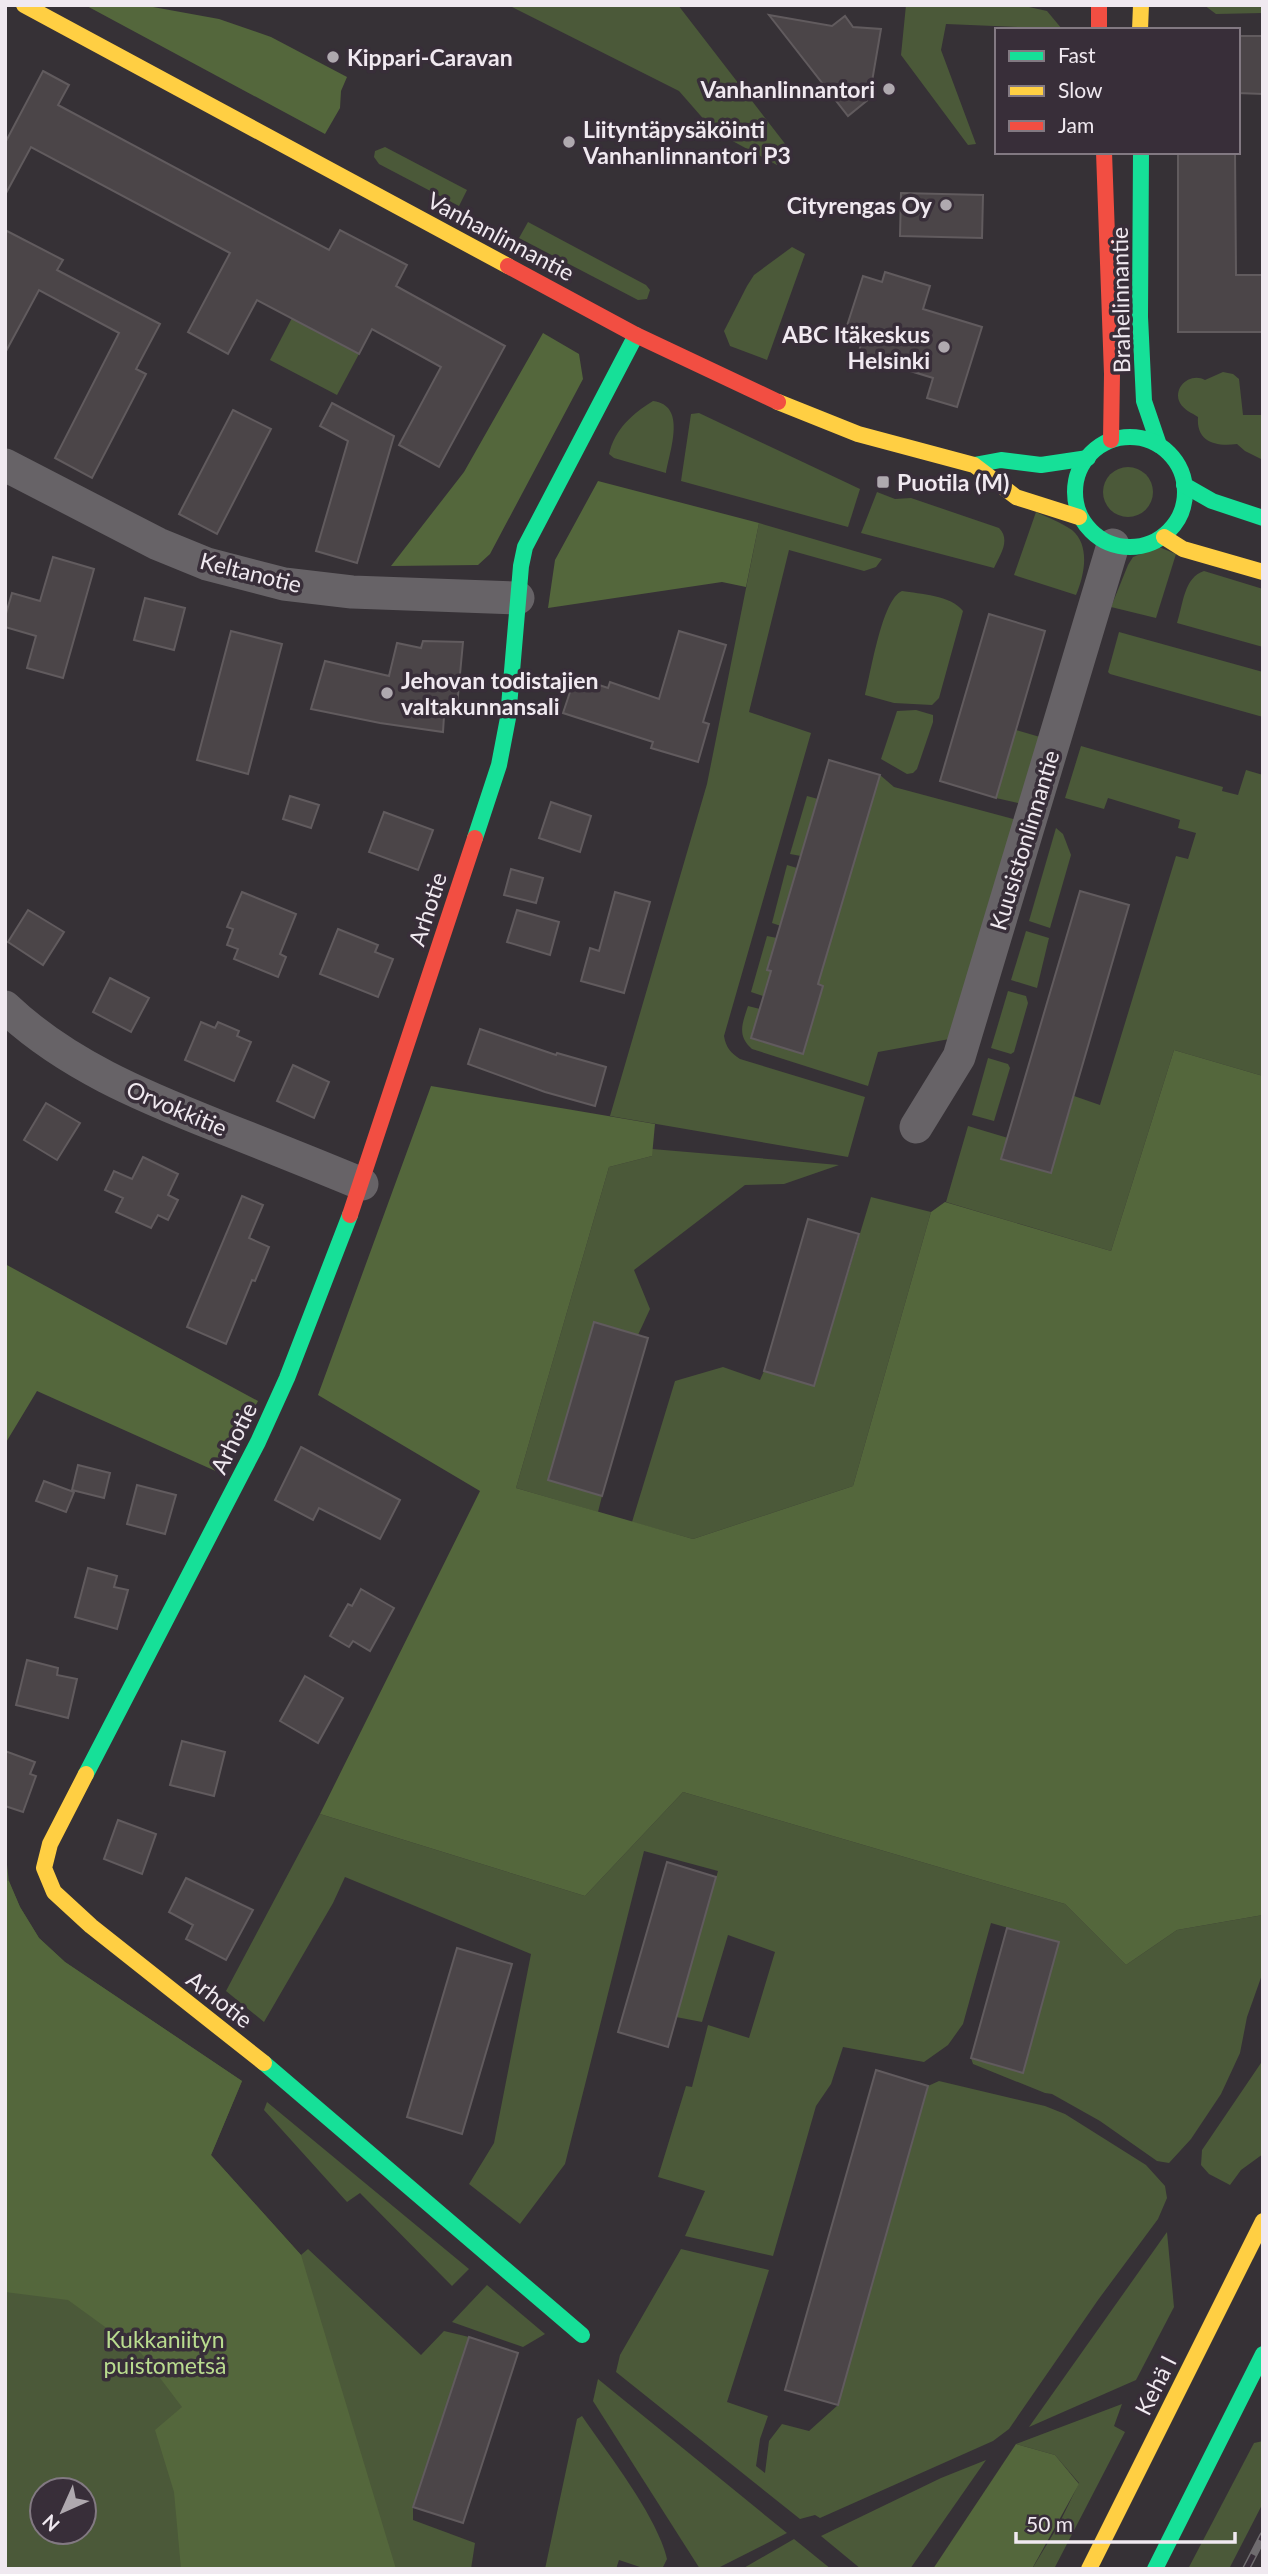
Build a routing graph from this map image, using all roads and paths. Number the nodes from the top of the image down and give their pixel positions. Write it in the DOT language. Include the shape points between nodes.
graph roads {
  1 [pos="24,5"];
  2 [pos="1099,5"];
  3 [pos="1141,5"];
  4 [pos="1099,28"];
  5 [pos="1140,28"];
  6 [pos="1104,154"];
  7 [pos="1141,154"];
  8 [pos="636,335"];
  9 [pos="1111,440"];
  10 [pos="1159,445"];
  11 [pos="1088,458"];
  12 [pos="5,465"];
  13 [pos="974,466"];
  14 [pos="1184,485"];
  15 [pos="1079,517"];
  16 [pos="1263,519"];
  17 [pos="1164,537"];
  18 [pos="1113,545"];
  19 [pos="1263,572"];
  20 [pos="518,598"];
  21 [pos="5,1007"];
  22 [pos="916,1127"];
  23 [pos="362,1184"];
  24 [pos="1263,2221"];
  25 [pos="582,2335"];
  26 [pos="1263,2354"];
  27 [pos="1088,2569"];
  28 [pos="1155,2569"];
  1 -- 8 [label="main road, Vanhanlinnantie"];
  2 -- 4 [label="main road"];
  3 -- 5 [label="main road"];
  6 -- 9 [label="main road, Brahelinnantie"];
  7 -- 10 [label="main road, Brahelinnantie" via="1144,401"];
  8 -- 13 [label="main road, Vanhanlinnantie" via="802,413 858,434"];
  8 -- 20 [label="main road, Arhotie" via="526,547"];
  9 -- 10 [label="main road" via="1127,437"];
  9 -- 11 [label="main road, Vanhanlinnantie"];
  10 -- 14 [label="main road" via="1172,456"];
  11 -- 13 [label="main road, Vanhanlinnantie" via="1041,465 1001,460"];
  11 -- 15 [label="main road" via="1075,491"];
  12 -- 20 [label="street, Keltanotie" via="158,544 207,564 291,585 352,592"];
  13 -- 15 [label="main road, Vanhanlinnantie" via="1016,497"];
  14 -- 16 [label="main road" via="1221,507"];
  14 -- 17 [label="main road" via="1180,512"];
  15 -- 18 [label="main road, Vanhanlinnantie" via="1095,536"];
  17 -- 18 [label="main road" via="1129,547"];
  17 -- 19 [label="main road" via="1183,549"];
  18 -- 22 [label="street, Kuusistonlinnantie" via="959,1057"];
  20 -- 23 [label="main road, Arhotie" via="508,718 499,765"];
  21 -- 23 [label="street, Orvokkitie" via="44,1041 110,1079"];
  23 -- 25 [label="main road, Arhotie" via="258,1442 50,1844 44,1868 54,1892 91,1926 271,2068"];
  24 -- 27 [label="main road, Kehä I"];
  26 -- 28 [label="main road"];
}
